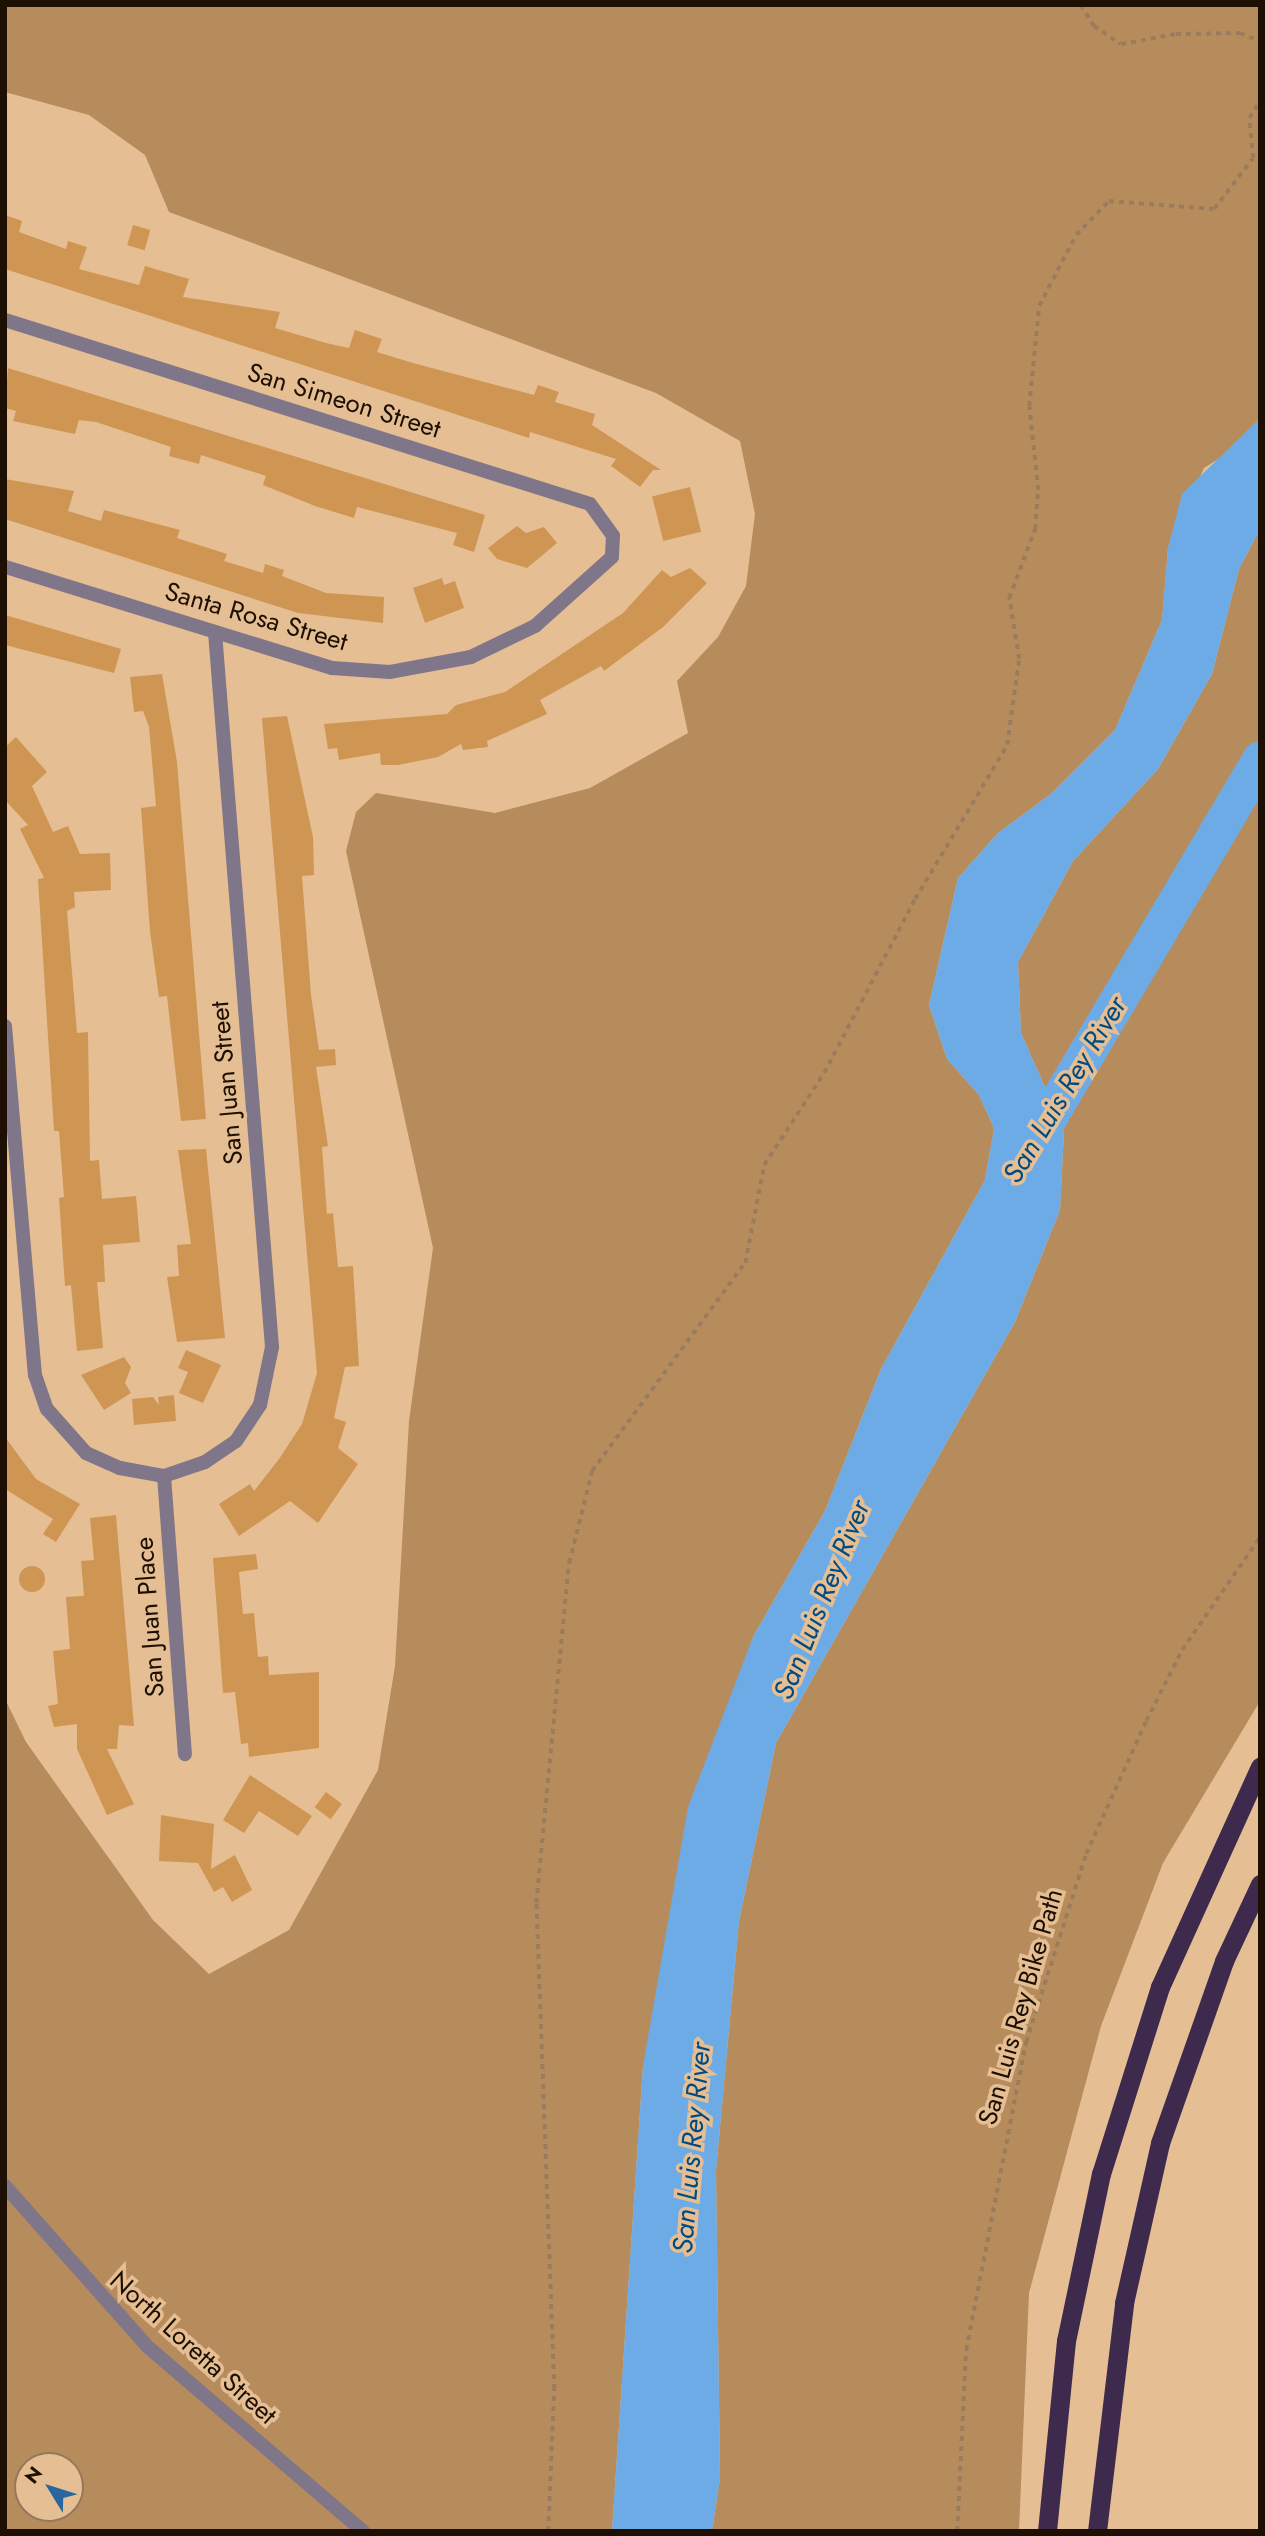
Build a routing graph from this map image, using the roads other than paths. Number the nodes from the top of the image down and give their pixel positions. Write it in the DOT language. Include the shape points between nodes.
graph roads {
  1 [pos="5,320"];
  2 [pos="5,567"];
  3 [pos="598,573"];
  4 [pos="215,633"];
  5 [pos="5,1026"];
  6 [pos="164,1476"];
  7 [pos="185,1754"];
  8 [pos="1260,1767"];
  9 [pos="1260,1884"];
  10 [pos="5,2186"];
  11 [pos="363,2531"];
  12 [pos="1047,2531"];
  13 [pos="1097,2531"];
  1 -- 3 [label="street, San Simeon Street" via="590,504 613,536 612,556"];
  2 -- 4 [label="street, Santa Rosa Street"];
  3 -- 4 [label="street, Santa Rosa Street" via="535,626 471,657 390,672 332,668"];
  4 -- 6 [label="street, San Juan Street" via="272,1347 260,1405 236,1441 205,1462"];
  5 -- 6 [label="street" via="35,1375 43,1398 86,1453 120,1468"];
  6 -- 7 [label="street, San Juan Place"];
  8 -- 12 [label="highway" via="1160,1986 1105,2161 1066,2341"];
  9 -- 13 [label="highway" via="1224,1961 1160,2143 1120,2330"];
  10 -- 11 [label="street, North Loretta Street" via="148,2347"];
}
